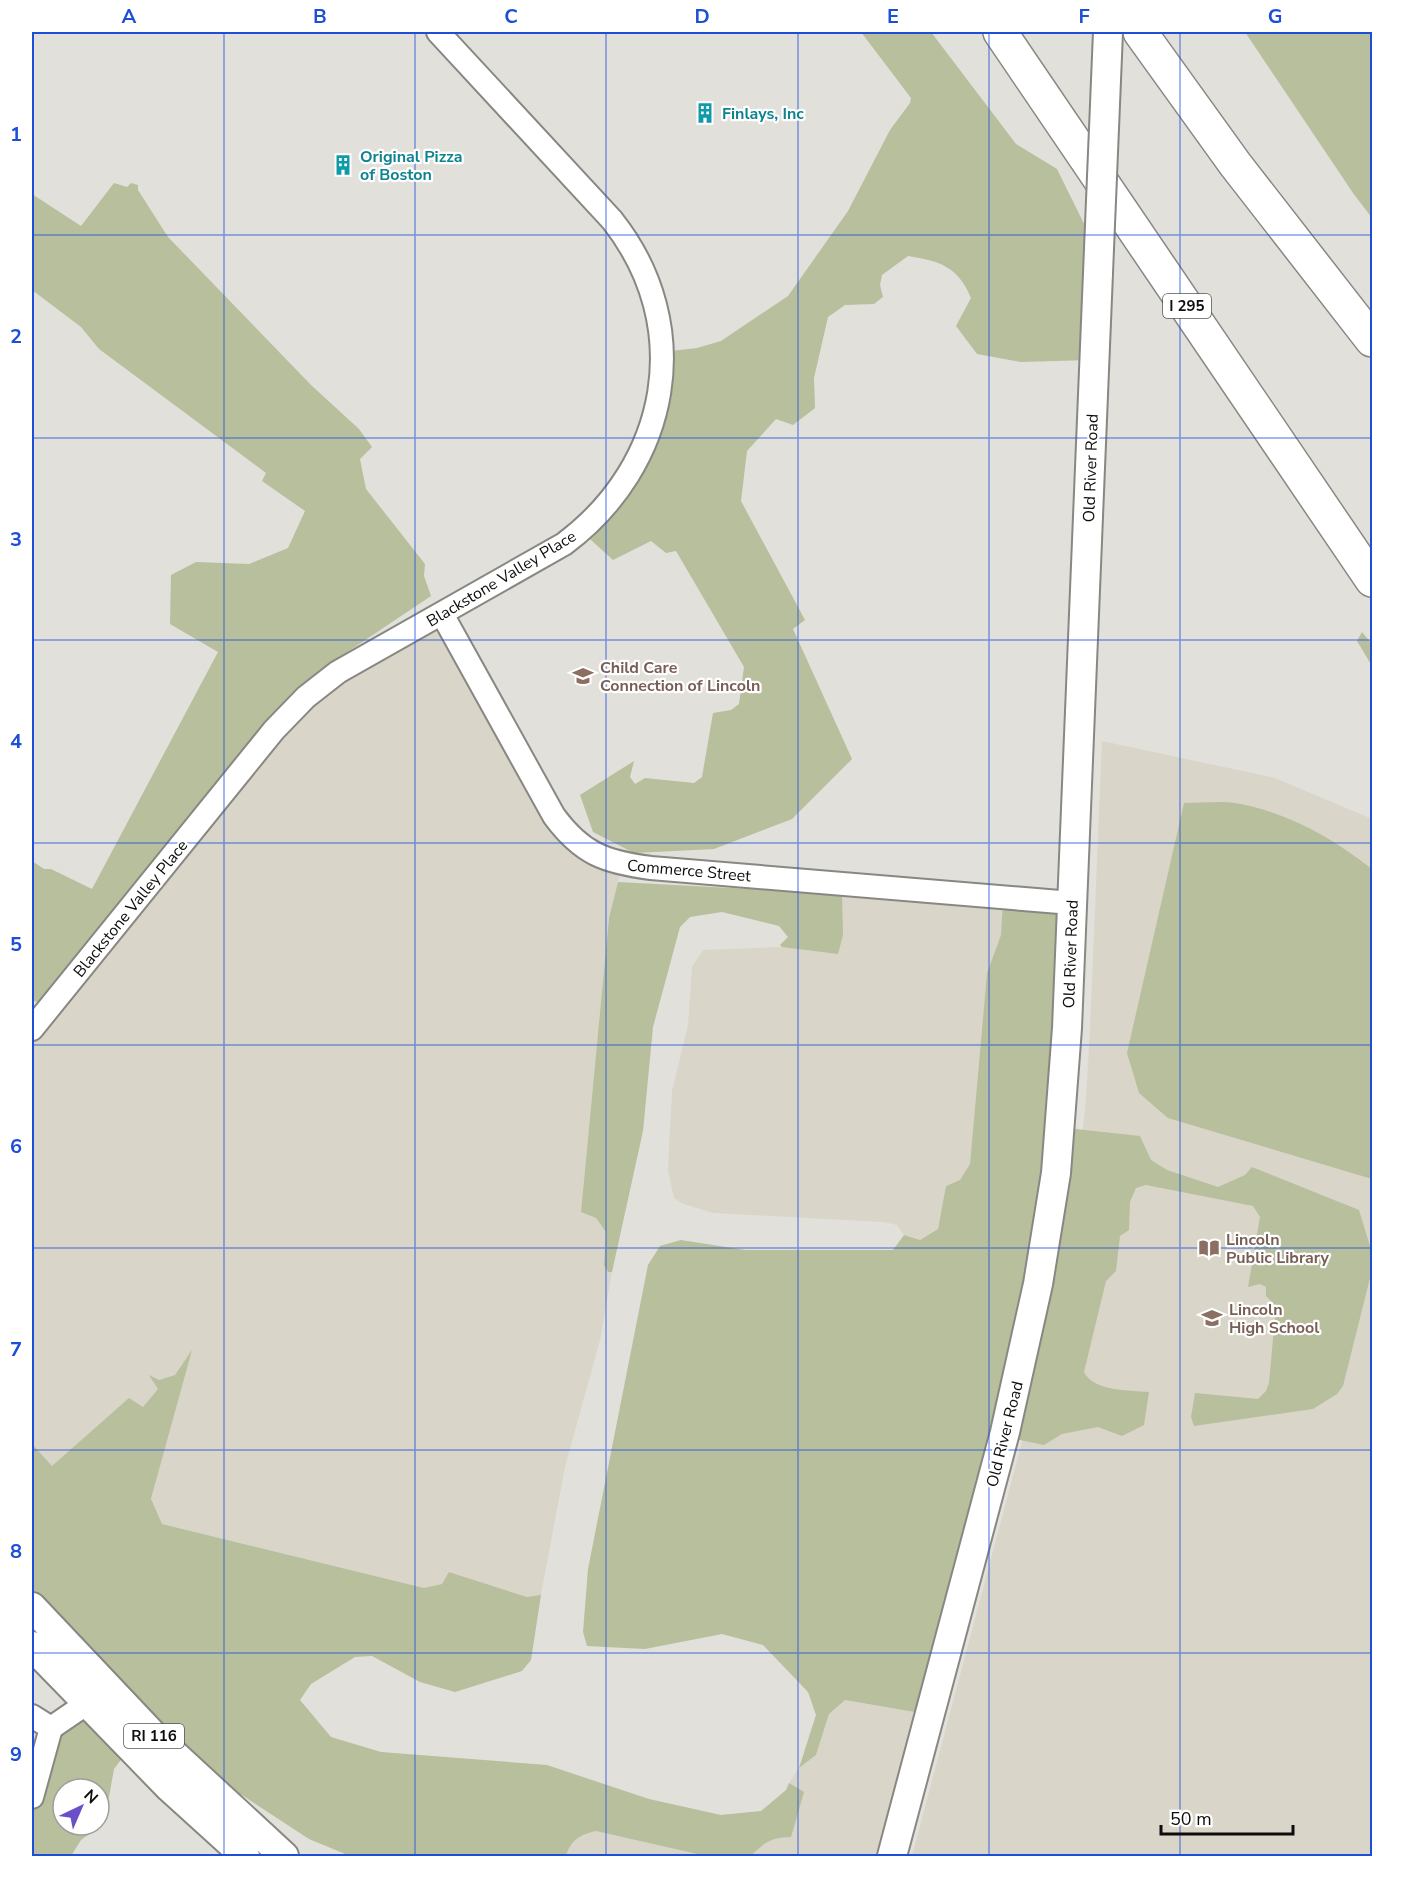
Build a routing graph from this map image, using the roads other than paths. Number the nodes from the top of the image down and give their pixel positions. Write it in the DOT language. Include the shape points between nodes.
graph roads {
  1 [pos="438,32"];
  2 [pos="1000,32"];
  3 [pos="1108,32"];
  4 [pos="1140,32"];
  5 [pos="1372,340"];
  6 [pos="1372,580"];
  7 [pos="442,614"];
  8 [pos="1072,903"];
  9 [pos="32,1029"];
  10 [pos="32,1607"];
  11 [pos="32,1646"];
  12 [pos="86,1704"];
  13 [pos="32,1716"];
  14 [pos="51,1728"];
  15 [pos="32,1797"];
  16 [pos="245,1857"];
  17 [pos="284,1857"];
  18 [pos="892,1857"];
  1 -- 7 [label="street, Blackstone Valley Place" via="593,198 630,244 652,295 661,364 658,398 644,447 629,476 600,514 549,553"];
  2 -- 6 [label="highway, I 295"];
  3 -- 8 [label="main road, Old River Road, bridge"];
  4 -- 5 [label="highway" via="1235,164"];
  7 -- 8 [label="street, Commerce Street" via="554,816 594,855 619,864 651,868"];
  7 -- 9 [label="street, Blackstone Valley Place" via="338,672 296,706"];
  8 -- 18 [label="main road, Old River Road" via="1063,1104 1040,1275 1000,1452"];
  10 -- 17 [label="main road, RI 116" via="154,1736"];
  11 -- 12 [label="main road, RI 116"];
  12 -- 14 [label="street"];
  12 -- 16 [label="main road, RI 116"];
  13 -- 14 [label="street"];
  14 -- 15 [label="street"];
}
